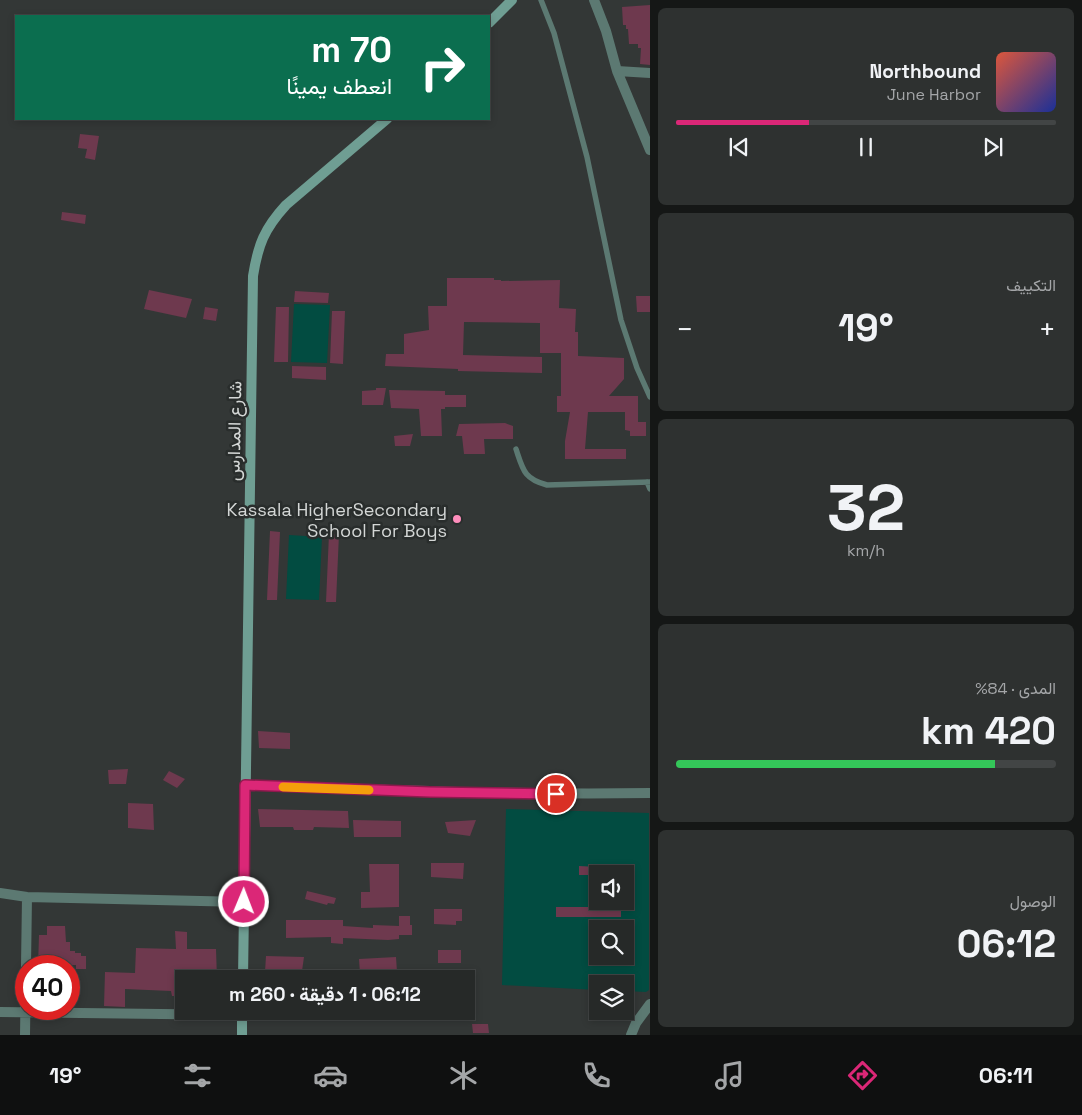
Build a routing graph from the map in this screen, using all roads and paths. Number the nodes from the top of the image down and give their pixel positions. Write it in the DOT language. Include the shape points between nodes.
graph roads {
  1 [pos="512,0"];
  2 [pos="541,0"];
  3 [pos="594,0"];
  4 [pos="490,22"];
  5 [pos="617,71"];
  6 [pos="650,73"];
  7 [pos="386,120"];
  8 [pos="650,150"];
  9 [pos="650,397"];
  10 [pos="516,449"];
  11 [pos="648,482"];
  12 [pos="650,489"];
  13 [pos="245,785"];
  14 [pos="650,793"];
  15 [pos="0,893"];
  16 [pos="27,897"];
  17 [pos="244,902"];
  18 [pos="26,955"];
  19 [pos="243,970"];
  20 [pos="650,1004"];
  21 [pos="0,1012"];
  22 [pos="15,1012"];
  23 [pos="80,1012"];
  24 [pos="175,1013"];
  25 [pos="25,1020"];
  26 [pos="242,1020"];
  27 [pos="25,1035"];
  28 [pos="242,1035"];
  29 [pos="631,1035"];
  1 -- 4 [label="street"];
  2 -- 9 [label="lane" via="554,33 588,157 621,320"];
  3 -- 5 [label="street"];
  5 -- 6 [label="street"];
  5 -- 8 [label="street"];
  7 -- 13 [label="street, شارع المدارس" via="272,220 256,252 253,276"];
  10 -- 11 [label="lane" via="534,482 547,485"];
  11 -- 12 [label="lane"];
  13 -- 14 [label="street" via="430,792"];
  13 -- 17 [label="street, شارع المدارس"];
  15 -- 16 [label="street"];
  16 -- 17 [label="street"];
  16 -- 18 [label="street"];
  17 -- 19 [label="street, شارع المدارس"];
  20 -- 29 [label="street"];
  21 -- 22 [label="street"];
  23 -- 24 [label="street"];
  25 -- 27 [label="street"];
  26 -- 28 [label="street"];
}
